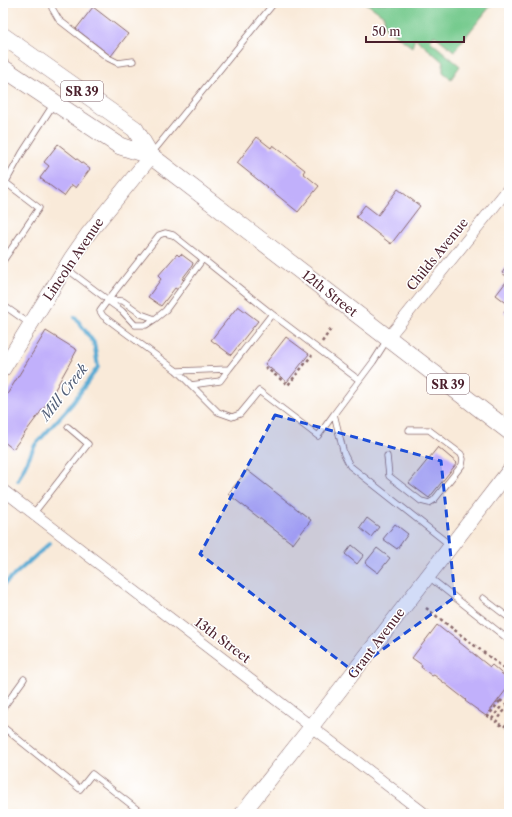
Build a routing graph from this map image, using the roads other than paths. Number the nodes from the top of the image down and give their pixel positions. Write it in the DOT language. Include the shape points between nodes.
graph roads {
  1 [pos="53,3"];
  2 [pos="274,3"];
  3 [pos="3,36"];
  4 [pos="133,61"];
  5 [pos="3,68"];
  6 [pos="54,103"];
  7 [pos="151,156"];
  8 [pos="4,185"];
  9 [pos="509,188"];
  10 [pos="203,259"];
  11 [pos="3,261"];
  12 [pos="65,267"];
  13 [pos="108,300"];
  14 [pos="3,305"];
  15 [pos="272,314"];
  16 [pos="155,319"];
  17 [pos="30,324"];
  18 [pos="388,338"];
  19 [pos="3,369"];
  20 [pos="229,369"];
  21 [pos="177,371"];
  22 [pos="359,380"];
  23 [pos="191,386"];
  24 [pos="334,414"];
  25 [pos="68,427"];
  26 [pos="409,430"];
  27 [pos="509,431"];
  28 [pos="387,456"];
  29 [pos="509,471"];
  30 [pos="3,490"];
  31 [pos="33,514"];
  32 [pos="451,546"];
  33 [pos="427,576"];
  34 [pos="483,598"];
  35 [pos="509,618"];
  36 [pos="509,640"];
  37 [pos="24,679"];
  38 [pos="3,708"];
  39 [pos="312,726"];
  40 [pos="3,727"];
  41 [pos="143,814"];
  42 [pos="242,814"];
  43 [pos="425,814"];
  1 -- 4 [label="lane" via="52,8 59,20 108,58 118,63"];
  2 -- 7 [label="lane"];
  3 -- 7 [label="main road, 12th Street / SR 39" via="135,129"];
  5 -- 6 [label="main road, 12th Street / SR 39"];
  6 -- 7 [label="main road, 12th Street / SR 39" via="120,146"];
  6 -- 8 [label="lane"];
  7 -- 12 [label="street, Lincoln Avenue" via="88,234"];
  7 -- 18 [label="main road, 12th Street / SR 39"];
  8 -- 11 [label="lane" via="39,208"];
  9 -- 18 [label="street, Childs Avenue"];
  10 -- 13 [label="lane" via="173,235 159,235"];
  10 -- 15 [label="lane"];
  10 -- 16 [label="lane" via="165,311"];
  12 -- 13 [label="lane"];
  12 -- 17 [label="street, Lincoln Avenue"];
  13 -- 16 [label="lane" via="123,301 141,314"];
  13 -- 16 [label="lane" via="136,325 146,326"];
  13 -- 21 [label="lane" via="100,312 103,316"];
  14 -- 17 [label="lane"];
  15 -- 20 [label="lane"];
  15 -- 22 [label="lane"];
  17 -- 19 [label="street, Lincoln Avenue"];
  18 -- 22 [label="lane"];
  18 -- 27 [label="main road, 12th Street / SR 39"];
  20 -- 21 [label="lane"];
  20 -- 23 [label="lane" via="220,381"];
  21 -- 23 [label="lane"];
  22 -- 24 [label="lane"];
  23 -- 24 [label="lane" via="218,412 232,417 240,414 259,391 318,436"];
  24 -- 32 [label="lane" via="344,454 350,466"];
  25 -- 31 [label="lane" via="88,444"];
  26 -- 28 [label="lane" via="429,430 461,454 463,459 462,465 434,500 429,503 421,501 389,476"];
  29 -- 32 [label="street, Grant Avenue"];
  30 -- 31 [label="street, 13th Street"];
  31 -- 39 [label="street, 13th Street"];
  32 -- 33 [label="street, Grant Avenue"];
  33 -- 36 [label="lane"];
  33 -- 39 [label="street, Grant Avenue"];
  34 -- 35 [label="lane"];
  37 -- 38 [label="lane"];
  39 -- 42 [label="street, Grant Avenue"];
  39 -- 43 [label="street, 13th Street"];
  40 -- 41 [label="lane" via="80,788 92,774"];
}
